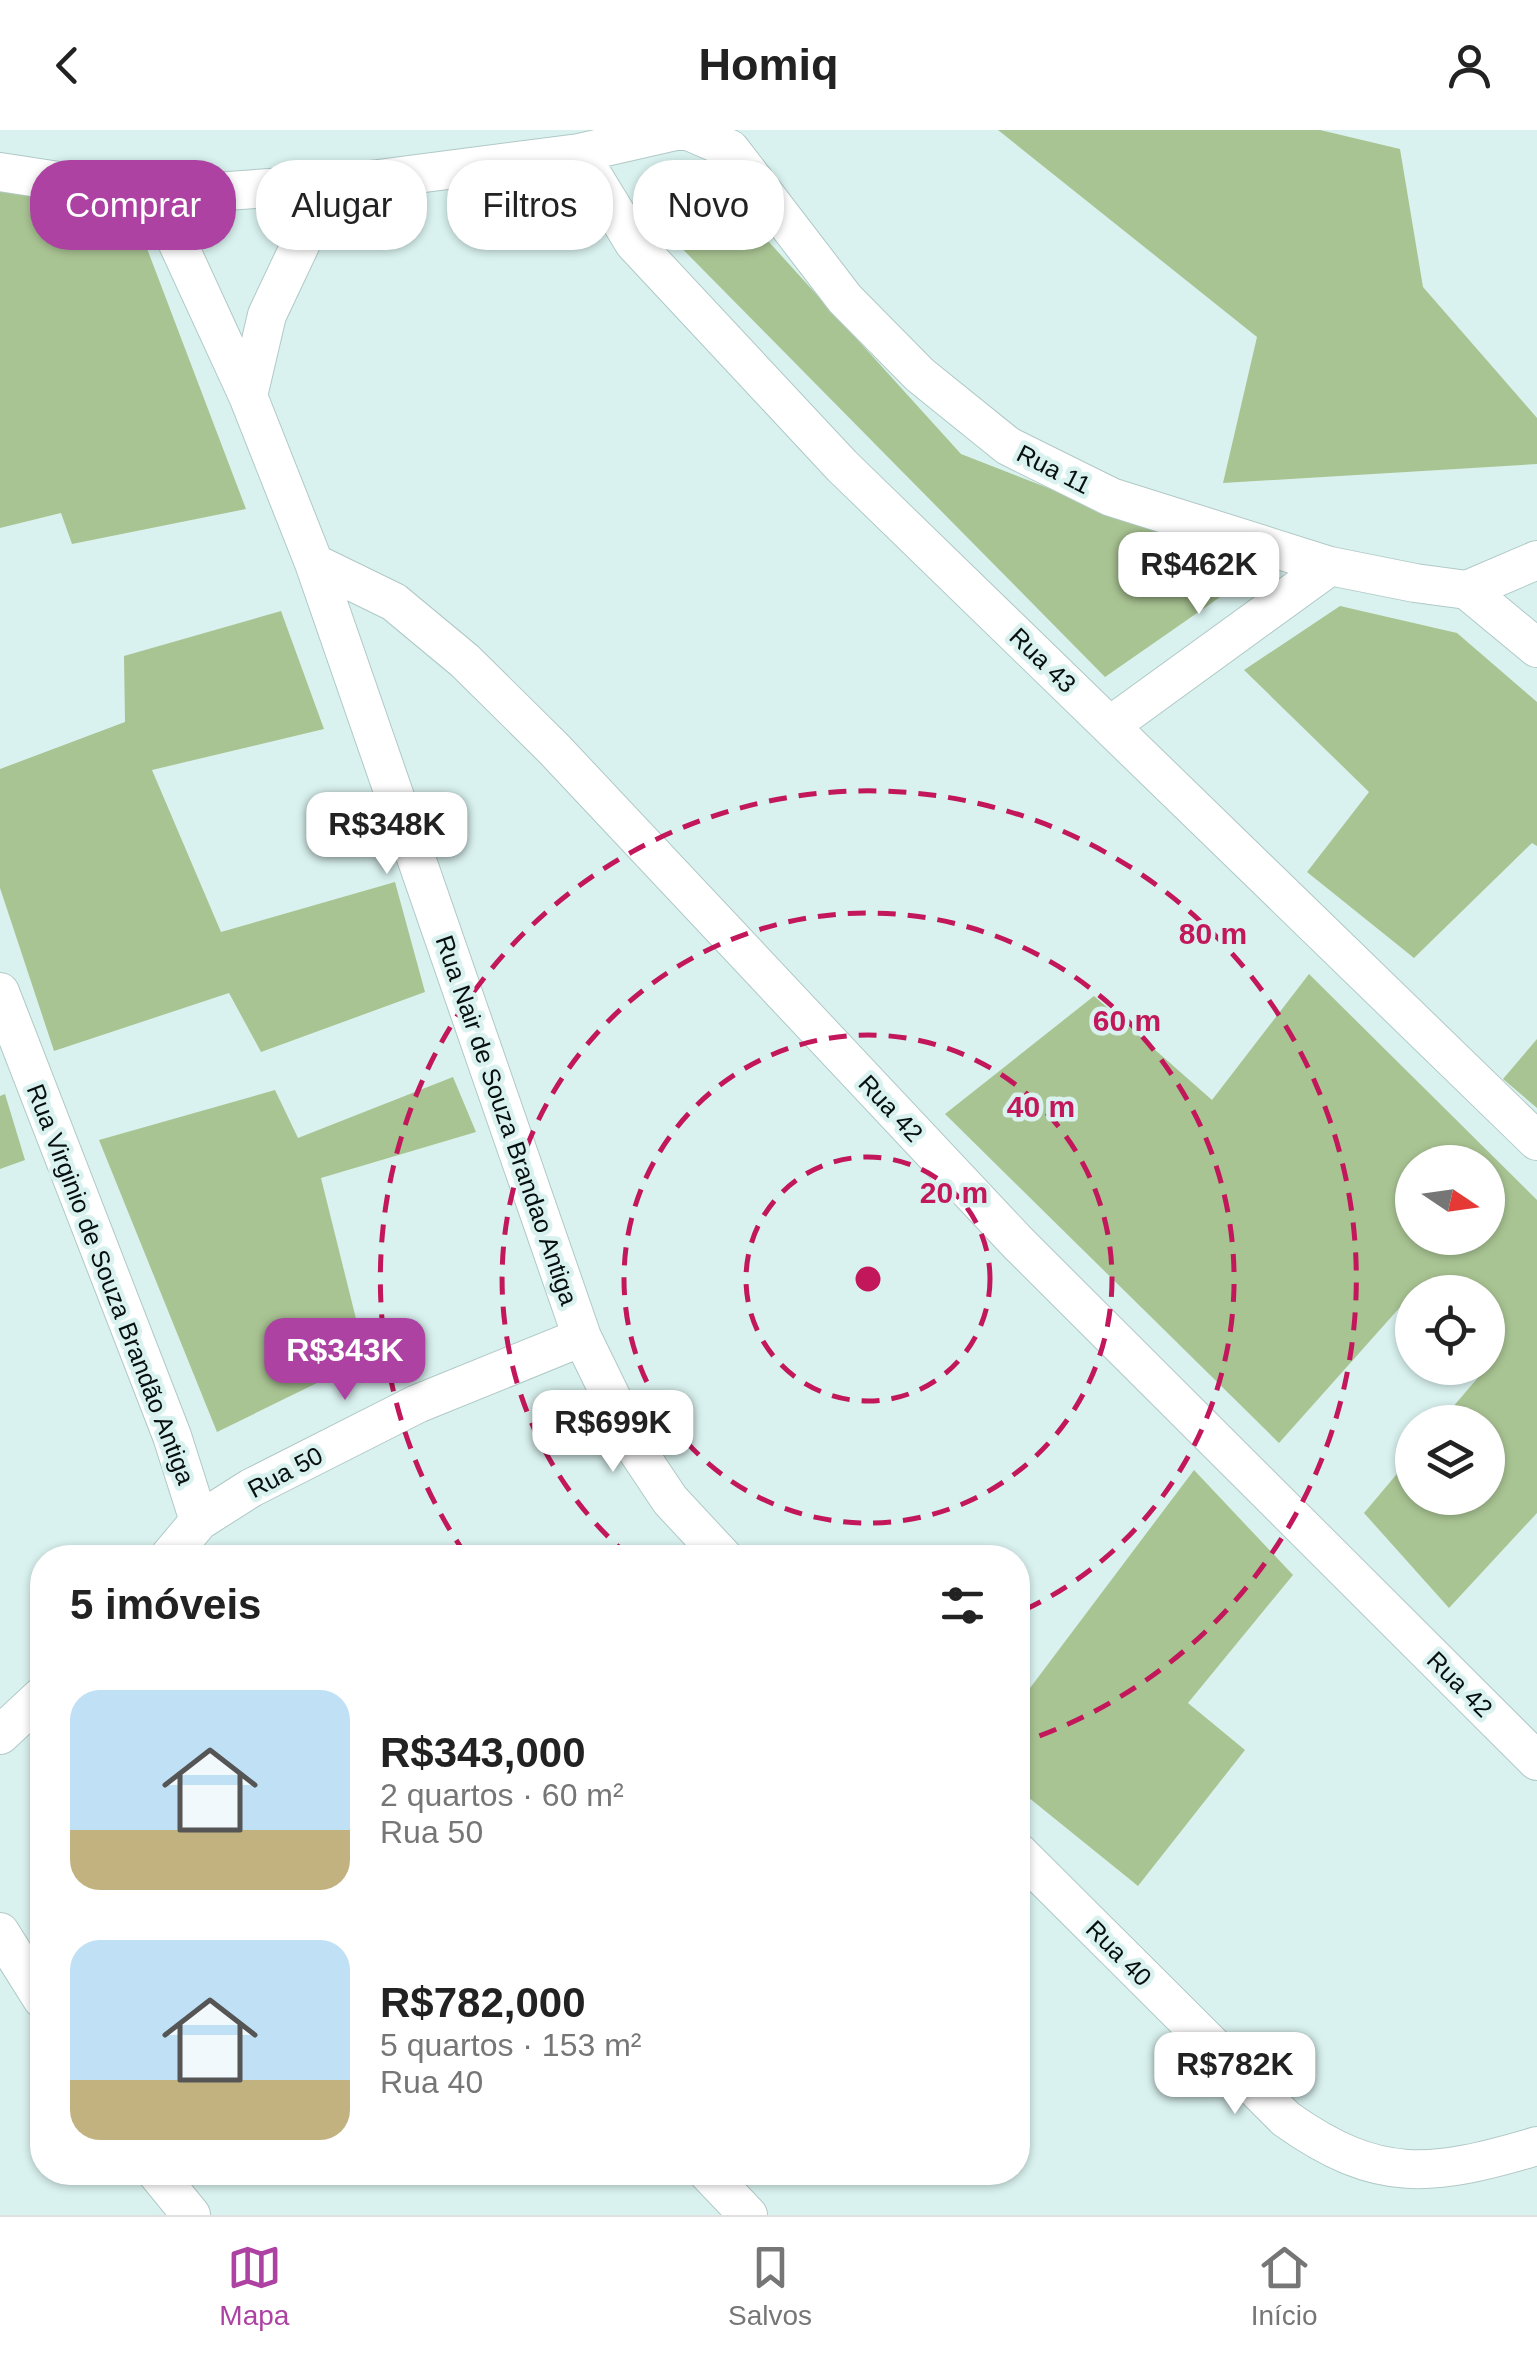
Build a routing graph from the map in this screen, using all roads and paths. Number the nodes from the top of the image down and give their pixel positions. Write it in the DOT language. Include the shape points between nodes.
graph roads {
  1 [pos="683,130"];
  2 [pos="579,152"];
  3 [pos="0,172"];
  4 [pos="427,172"];
  5 [pos="30,177"];
  6 [pos="181,250"];
  7 [pos="298,250"];
  8 [pos="248,396"];
  9 [pos="1537,560"];
  10 [pos="314,564"];
  11 [pos="1330,566"];
  12 [pos="1466,590"];
  13 [pos="1537,648"];
  14 [pos="1111,725"];
  15 [pos="0,992"];
  16 [pos="1537,1141"];
  17 [pos="582,1337"];
  18 [pos="199,1521"];
  19 [pos="179,1545"];
  20 [pos="712,1545"];
  21 [pos="30,1707"];
  22 [pos="0,1735"];
  23 [pos="1537,1762"];
  24 [pos="1030,1864"];
  25 [pos="0,1932"];
  26 [pos="30,1980"];
  27 [pos="1537,2146"];
  28 [pos="720,2185"];
  29 [pos="748,2215"];
  1 -- 2 [label="street, Rua 11"];
  1 -- 11 [label="street, Rua 11" via="730,149 845,299 920,375 1008,446 1110,498"];
  2 -- 4 [label="street, Rua 11"];
  2 -- 14 [label="street, Rua 43" via="647,258 842,466"];
  3 -- 5 [label="street, Rua 11"];
  6 -- 8 [label="street, Rua Nair de Souza Brandao Antiga"];
  7 -- 8 [label="street" via="267,315"];
  8 -- 10 [label="street, Rua Nair de Souza Brandao Antiga"];
  9 -- 12 [label="street"];
  10 -- 17 [label="street, Rua Nair de Souza Brandao Antiga"];
  10 -- 23 [label="street, Rua 42" via="394,602 465,661 1018,1243"];
  11 -- 12 [label="street, Rua 11"];
  11 -- 14 [label="street"];
  12 -- 13 [label="street"];
  14 -- 16 [label="street, Rua 43"];
  15 -- 18 [label="street, Rua Virginio de Souza Brandão Antiga"];
  17 -- 18 [label="street, Rua 50" via="417,1404"];
  17 -- 20 [label="street" via="638,1452"];
  18 -- 19 [label="street, Rua 50"];
  21 -- 22 [label="street"];
  24 -- 27 [label="street, Rua 40" via="1286,2119 1325,2147 1425,2173"];
  25 -- 26 [label="street"];
  28 -- 29 [label="street"];
}
